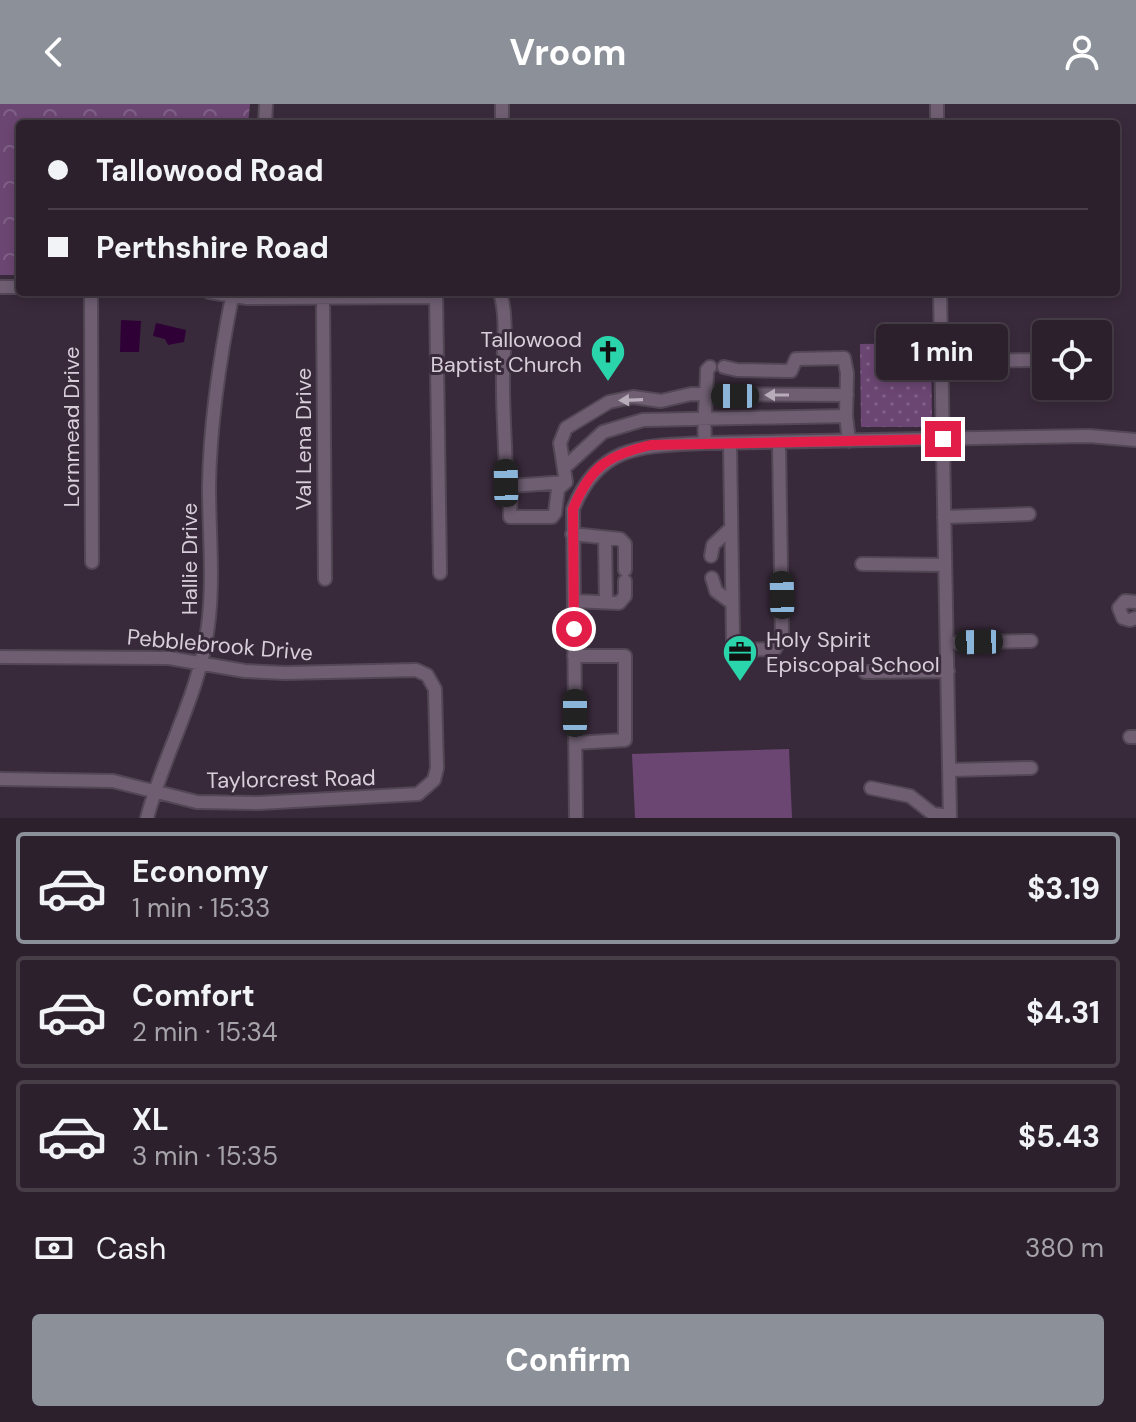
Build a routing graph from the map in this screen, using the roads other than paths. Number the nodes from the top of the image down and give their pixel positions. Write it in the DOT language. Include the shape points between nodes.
graph roads {
  1 [pos="91,296"];
  2 [pos="232,296"];
  3 [pos="240,296"];
  4 [pos="408,296"];
  5 [pos="436,296"];
  6 [pos="501,296"];
  7 [pos="940,296"];
  8 [pos="323,299"];
  9 [pos="1032,360"];
  10 [pos="942,361"];
  11 [pos="710,367"];
  12 [pos="724,367"];
  13 [pos="847,395"];
  14 [pos="707,396"];
  15 [pos="846,416"];
  16 [pos="707,418"];
  17 [pos="943,439"];
  18 [pos="1136,440"];
  19 [pos="849,441"];
  20 [pos="779,442"];
  21 [pos="705,443"];
  22 [pos="730,444"];
  23 [pos="564,468"];
  24 [pos="566,482"];
  25 [pos="511,486"];
  26 [pos="580,491"];
  27 [pos="1029,514"];
  28 [pos="944,517"];
  29 [pos="731,528"];
  30 [pos="572,534"];
  31 [pos="605,538"];
  32 [pos="711,556"];
  33 [pos="92,562"];
  34 [pos="862,564"];
  35 [pos="945,565"];
  36 [pos="440,573"];
  37 [pos="712,578"];
  38 [pos="325,579"];
  39 [pos="574,601"];
  40 [pos="606,602"];
  41 [pos="1136,602"];
  42 [pos="732,603"];
  43 [pos="1136,618"];
  44 [pos="1031,641"];
  45 [pos="948,643"];
  46 [pos="574,656"];
  47 [pos="0,657"];
  48 [pos="202,663"];
  49 [pos="948,671"];
  50 [pos="865,672"];
  51 [pos="435,729"];
  52 [pos="575,743"];
  53 [pos="1031,768"];
  54 [pos="950,770"];
  55 [pos="0,779"];
  56 [pos="871,788"];
  57 [pos="156,791"];
  58 [pos="950,817"];
  59 [pos="147,818"];
  60 [pos="576,818"];
  1 -- 33 [label="street, Lornmead Drive"];
  2 -- 48 [label="street, Hallie Drive" via="211,443 211,597"];
  3 -- 8 [label="street"];
  4 -- 8 [label="street"];
  5 -- 36 [label="street"];
  6 -- 25 [label="street" via="506,483"];
  7 -- 10 [label="street"];
  8 -- 38 [label="street, Val Lena Drive"];
  9 -- 10 [label="street"];
  10 -- 17 [label="street"];
  11 -- 14 [label="street"];
  12 -- 13 [label="street" via="791,371 796,359 844,358"];
  13 -- 14 [label="street, one-way"];
  13 -- 15 [label="street"];
  14 -- 16 [label="street"];
  14 -- 23 [label="street, one-way" via="609,402 566,428 560,443"];
  15 -- 16 [label="street"];
  15 -- 19 [label="street"];
  16 -- 21 [label="street"];
  16 -- 23 [label="street" via="643,420 603,432"];
  17 -- 18 [label="street"];
  17 -- 19 [label="street"];
  17 -- 28 [label="street"];
  19 -- 20 [label="street"];
  20 -- 22 [label="street"];
  20 -- 42 [label="street" via="782,636 775,649 743,650 733,640"];
  21 -- 22 [label="street"];
  21 -- 26 [label="street" via="651,445 619,453"];
  22 -- 29 [label="street"];
  23 -- 24 [label="street"];
  24 -- 25 [label="street"];
  24 -- 25 [label="street" via="558,489 552,517 510,517"];
  24 -- 26 [label="street"];
  26 -- 30 [label="street"];
  27 -- 28 [label="street"];
  28 -- 35 [label="street"];
  29 -- 32 [label="street" via="713,545"];
  29 -- 42 [label="street"];
  30 -- 31 [label="street"];
  30 -- 39 [label="street"];
  31 -- 40 [label="street"];
  31 -- 40 [label="street" via="623,541 625,575 624,599"];
  34 -- 35 [label="street"];
  35 -- 45 [label="street"];
  37 -- 42 [label="street" via="716,591"];
  39 -- 40 [label="street"];
  39 -- 46 [label="street"];
  41 -- 43 [label="street" via="1125,601 1119,608 1123,618"];
  44 -- 45 [label="street"];
  45 -- 49 [label="street"];
  46 -- 52 [label="street"];
  46 -- 52 [label="street" via="625,656 626,710 625,740"];
  47 -- 48 [label="street, Pebblebrook Drive" via="141,656"];
  48 -- 51 [label="street, Pebblebrook Drive" via="285,673 416,670 427,675 435,689"];
  48 -- 57 [label="street, Hallie Drive"];
  49 -- 50 [label="street"];
  49 -- 54 [label="street"];
  51 -- 57 [label="street, Taylorcrest Road" via="434,780 418,794 259,803 197,802"];
  52 -- 60 [label="street"];
  53 -- 54 [label="street"];
  54 -- 58 [label="street"];
  55 -- 57 [label="street, Taylorcrest Road" via="89,779"];
  56 -- 58 [label="street" via="910,796 933,814"];
  57 -- 59 [label="street, Hallie Drive"];
}
